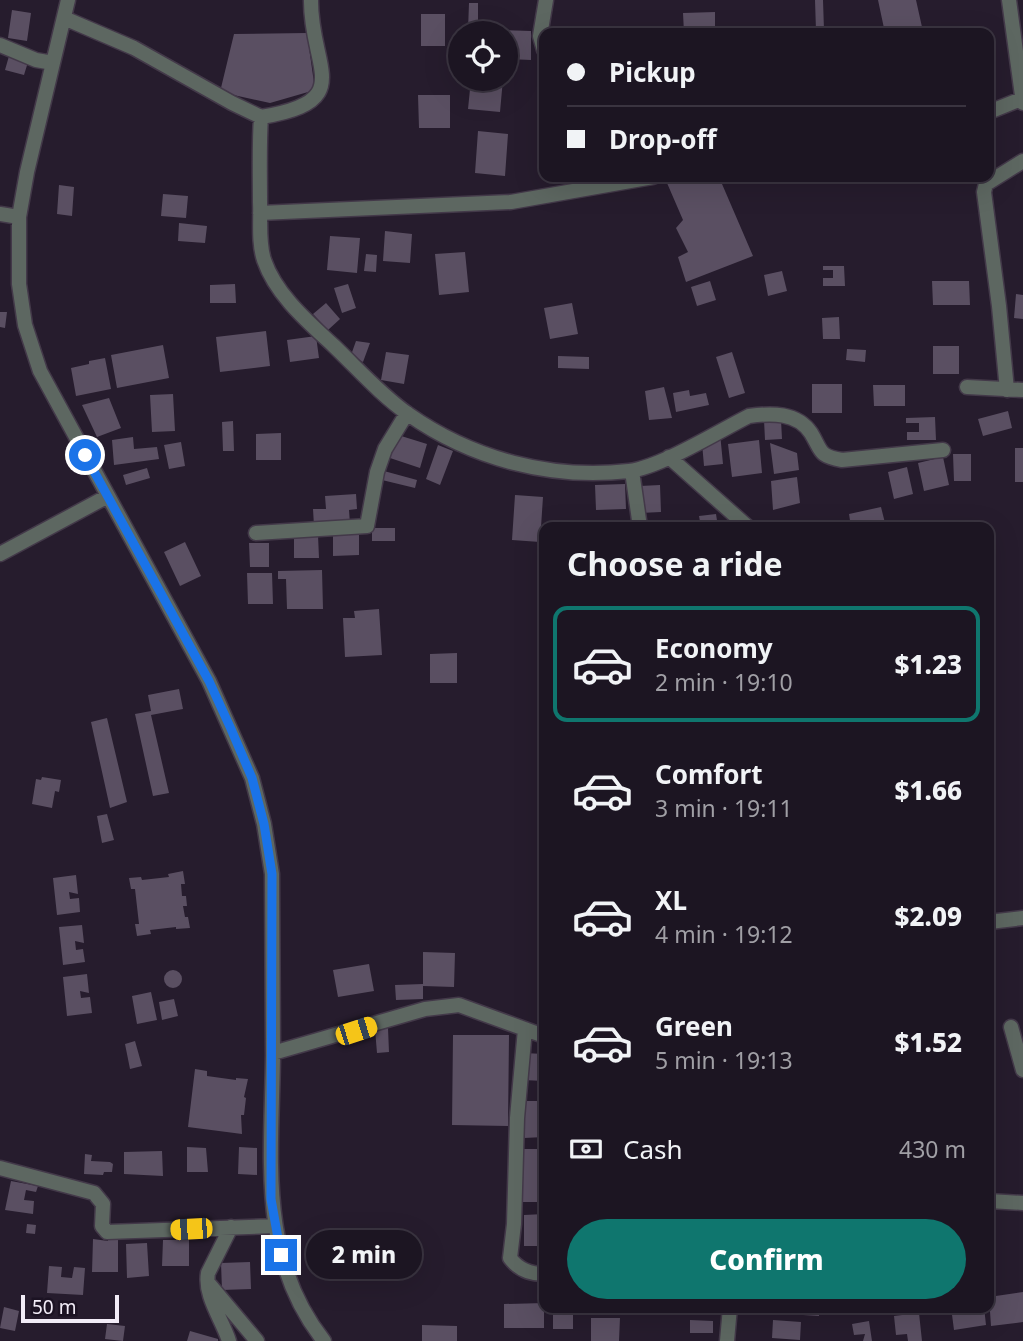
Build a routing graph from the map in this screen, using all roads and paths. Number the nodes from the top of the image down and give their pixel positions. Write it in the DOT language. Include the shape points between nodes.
graph roads {
  1 [pos="68,0"];
  2 [pos="311,0"];
  3 [pos="546,0"];
  4 [pos="1009,0"];
  5 [pos="64,18"];
  6 [pos="541,28"];
  7 [pos="0,45"];
  8 [pos="53,63"];
  9 [pos="1022,101"];
  10 [pos="994,110"];
  11 [pos="261,117"];
  12 [pos="1023,161"];
  13 [pos="994,179"];
  14 [pos="625,182"];
  15 [pos="989,182"];
  16 [pos="260,213"];
  17 [pos="0,214"];
  18 [pos="19,217"];
  19 [pos="967,387"];
  20 [pos="1007,390"];
  21 [pos="1023,390"];
  22 [pos="407,413"];
  23 [pos="943,450"];
  24 [pos="668,457"];
  25 [pos="632,471"];
  26 [pos="108,496"];
  27 [pos="638,522"];
  28 [pos="742,522"];
  29 [pos="256,533"];
  30 [pos="0,554"];
  31 [pos="1023,918"];
  32 [pos="994,921"];
  33 [pos="1011,1027"];
  34 [pos="524,1029"];
  35 [pos="539,1034"];
  36 [pos="273,1053"];
  37 [pos="1023,1070"];
  38 [pos="0,1168"];
  39 [pos="994,1201"];
  40 [pos="1023,1203"];
  41 [pos="275,1226"];
  42 [pos="230,1227"];
  43 [pos="539,1274"];
  44 [pos="207,1281"];
  45 [pos="729,1313"];
  46 [pos="229,1341"];
  47 [pos="257,1341"];
  48 [pos="324,1341"];
  49 [pos="727,1341"];
  1 -- 5 [label="street"];
  2 -- 11 [label="street" via="323,84 320,94 312,102"];
  3 -- 6 [label="street"];
  4 -- 9 [label="street"];
  5 -- 8 [label="street"];
  5 -- 11 [label="street" via="134,48"];
  7 -- 8 [label="street"];
  8 -- 18 [label="street"];
  9 -- 10 [label="street"];
  11 -- 16 [label="street"];
  12 -- 13 [label="street"];
  14 -- 16 [label="street" via="511,202"];
  15 -- 20 [label="street" via="984,192"];
  16 -- 22 [label="street" via="265,261 278,286 310,323"];
  17 -- 18 [label="street"];
  18 -- 26 [label="street" via="19,284 36,360"];
  19 -- 20 [label="street"];
  20 -- 21 [label="street"];
  22 -- 25 [label="street" via="447,438 527,467 574,473"];
  22 -- 29 [label="street" via="385,449 367,526"];
  23 -- 24 [label="street" via="829,458 820,453 801,423 784,415 762,414 749,416"];
  24 -- 25 [label="street"];
  24 -- 28 [label="street"];
  25 -- 27 [label="street"];
  26 -- 30 [label="street"];
  26 -- 36 [label="street" via="209,681 252,778 272,874"];
  31 -- 32 [label="street"];
  33 -- 37 [label="street"];
  34 -- 35 [label="street"];
  34 -- 36 [label="street" via="459,1005 425,1009"];
  34 -- 43 [label="street" via="510,1258 516,1266"];
  36 -- 41 [label="street" via="271,1199"];
  38 -- 42 [label="street" via="94,1193 103,1204 102,1226 107,1231"];
  39 -- 40 [label="street"];
  41 -- 42 [label="street"];
  41 -- 48 [label="street" via="289,1284"];
  42 -- 44 [label="street"];
  44 -- 46 [label="street"];
  44 -- 47 [label="street"];
  45 -- 49 [label="street"];
}
